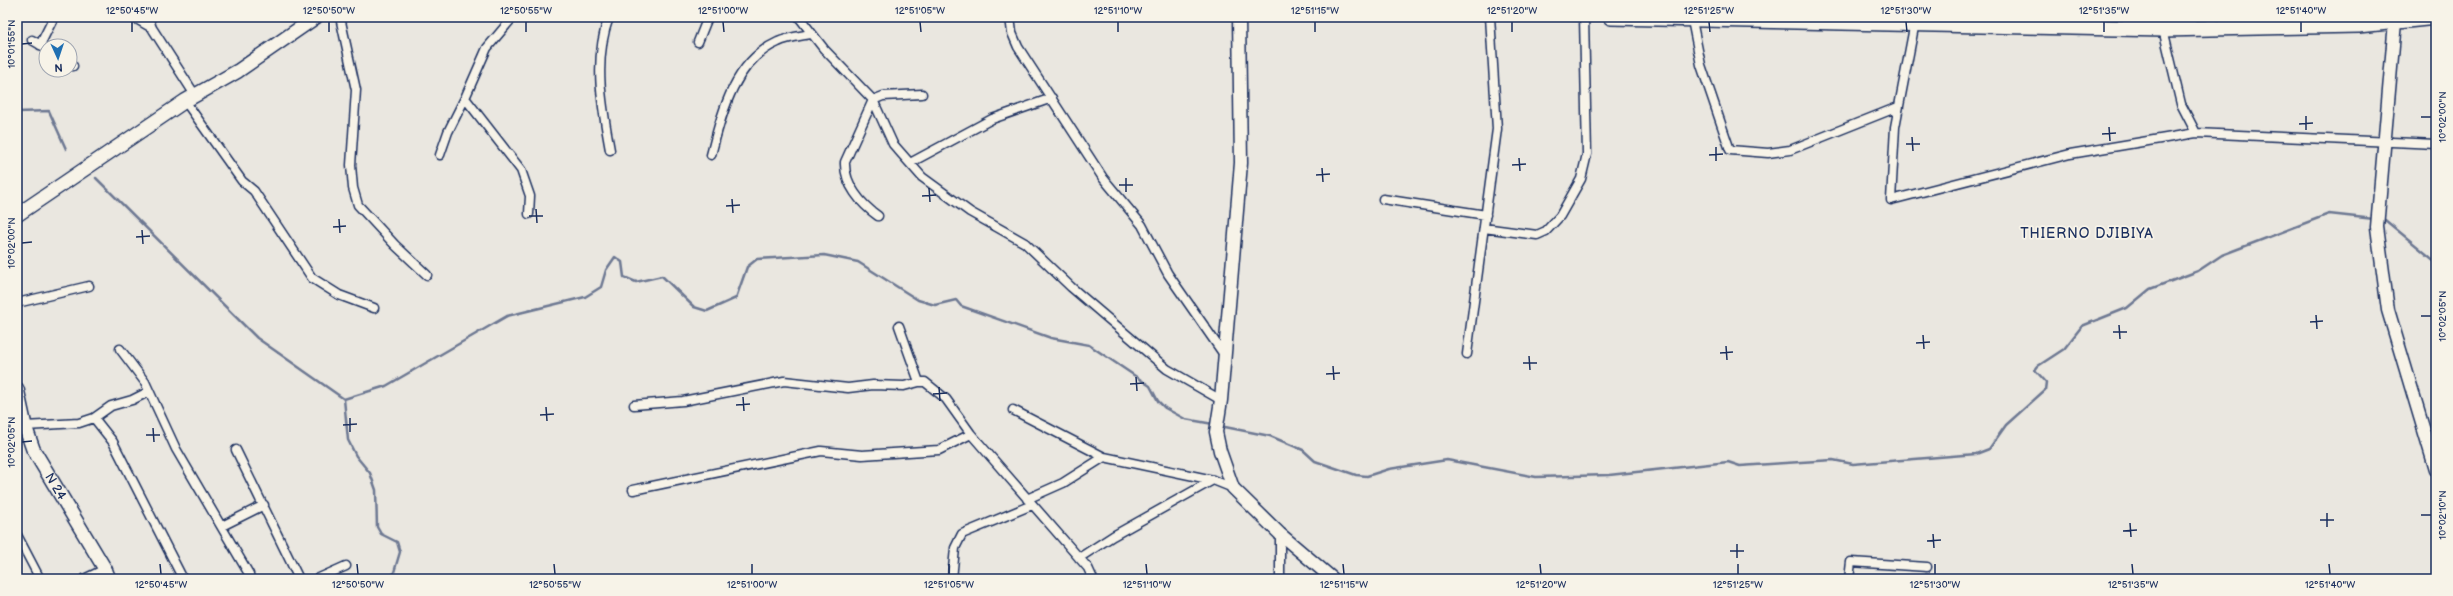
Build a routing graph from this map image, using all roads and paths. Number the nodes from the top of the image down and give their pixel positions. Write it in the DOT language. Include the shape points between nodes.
graph roads {
  1 [pos="54,17"];
  2 [pos="133,17"];
  3 [pos="148,17"];
  4 [pos="316,17"];
  5 [pos="340,17"];
  6 [pos="513,17"];
  7 [pos="609,17"];
  8 [pos="708,17"];
  9 [pos="799,17"];
  10 [pos="1010,17"];
  11 [pos="1239,17"];
  12 [pos="1490,17"];
  13 [pos="1584,17"];
  14 [pos="1611,17"];
  15 [pos="2436,17"];
  16 [pos="1723,19"];
  17 [pos="1692,20"];
  18 [pos="2396,20"];
  19 [pos="1915,21"];
  20 [pos="2296,21"];
  21 [pos="2360,21"];
  22 [pos="2100,22"];
  23 [pos="2214,22"];
  24 [pos="152,28"];
  25 [pos="2163,29"];
  26 [pos="811,34"];
  27 [pos="46,38"];
  28 [pos="32,40"];
  29 [pos="698,42"];
  30 [pos="38,43"];
  31 [pos="922,94"];
  32 [pos="190,98"];
  33 [pos="466,98"];
  34 [pos="1052,98"];
  35 [pos="873,100"];
  36 [pos="1898,107"];
  37 [pos="2196,133"];
  38 [pos="2385,142"];
  39 [pos="2436,144"];
  40 [pos="610,150"];
  41 [pos="440,155"];
  42 [pos="711,155"];
  43 [pos="910,163"];
  44 [pos="1383,199"];
  45 [pos="19,212"];
  46 [pos="529,214"];
  47 [pos="1486,215"];
  48 [pos="878,216"];
  49 [pos="1484,228"];
  50 [pos="428,275"];
  51 [pos="89,286"];
  52 [pos="17,303"];
  53 [pos="374,308"];
  54 [pos="898,326"];
  55 [pos="120,349"];
  56 [pos="1467,354"];
  57 [pos="1225,356"];
  58 [pos="919,382"];
  59 [pos="17,389"];
  60 [pos="148,392"];
  61 [pos="1221,400"];
  62 [pos="634,405"];
  63 [pos="1013,410"];
  64 [pos="94,418"];
  65 [pos="25,426"];
  66 [pos="971,434"];
  67 [pos="236,450"];
  68 [pos="1104,457"];
  69 [pos="2436,470"];
  70 [pos="1213,480"];
  71 [pos="1233,488"];
  72 [pos="633,490"];
  73 [pos="1030,502"];
  74 [pos="264,505"];
  75 [pos="222,526"];
  76 [pos="1280,534"];
  77 [pos="17,535"];
  78 [pos="1079,558"];
  79 [pos="346,566"];
  80 [pos="1927,567"];
  81 [pos="107,574"];
  82 [pos="40,579"];
  83 [pos="84,579"];
  84 [pos="183,579"];
  85 [pos="250,579"];
  86 [pos="299,579"];
  87 [pos="317,579"];
  88 [pos="952,579"];
  89 [pos="1093,579"];
  90 [pos="1280,579"];
  91 [pos="1333,579"];
  92 [pos="1849,579"];
  1 -- 27 [label="street"];
  2 -- 24 [label="street"];
  3 -- 24 [label="street"];
  4 -- 32 [label="main road" via="238,71"];
  5 -- 50 [label="street" via="356,90 351,164 353,188 358,205 395,245"];
  6 -- 33 [label="street" via="487,48"];
  7 -- 40 [label="street" via="602,34 600,54 601,99"];
  8 -- 29 [label="street"];
  9 -- 26 [label="street"];
  10 -- 34 [label="street" via="1012,33 1018,47"];
  11 -- 57 [label="street" via="1241,163"];
  12 -- 47 [label="street" via="1497,129"];
  13 -- 49 [label="street" via="1587,154 1581,179 1560,216 1546,231 1537,235"];
  14 -- 17 [label="highway"];
  15 -- 18 [label="highway"];
  16 -- 17 [label="highway"];
  16 -- 19 [label="highway"];
  17 -- 36 [label="street" via="1701,65 1730,150 1768,153 1790,150"];
  18 -- 21 [label="highway"];
  18 -- 38 [label="street"];
  19 -- 22 [label="highway"];
  19 -- 36 [label="street"];
  20 -- 21 [label="highway"];
  20 -- 23 [label="highway"];
  22 -- 25 [label="highway"];
  23 -- 25 [label="highway"];
  24 -- 32 [label="street"];
  25 -- 37 [label="street" via="2181,104"];
  26 -- 35 [label="street"];
  26 -- 42 [label="street" via="779,41 752,59 725,102"];
  28 -- 30 [label="street"];
  31 -- 35 [label="street" via="882,96"];
  32 -- 45 [label="main road"];
  32 -- 53 [label="street" via="242,181 254,191 312,278 339,295"];
  33 -- 41 [label="street" via="448,132"];
  33 -- 46 [label="street" via="521,170 530,196"];
  34 -- 43 [label="street" via="992,119"];
  34 -- 57 [label="street" via="1103,178 1142,225 1168,274"];
  35 -- 43 [label="street" via="893,144"];
  35 -- 48 [label="street" via="845,162 844,172 864,207"];
  36 -- 37 [label="street" via="1890,200 2070,154"];
  37 -- 38 [label="street"];
  38 -- 39 [label="street"];
  38 -- 69 [label="street" via="2377,221 2388,310"];
  43 -- 61 [label="street" via="922,177 970,212 1025,243 1071,287 1168,369"];
  44 -- 47 [label="street"];
  47 -- 49 [label="street"];
  49 -- 56 [label="street"];
  51 -- 52 [label="street"];
  54 -- 58 [label="street"];
  55 -- 60 [label="street" via="145,382"];
  57 -- 61 [label="street"];
  58 -- 62 [label="street" via="904,386 873,385 848,388 784,381 683,401"];
  58 -- 66 [label="street" via="925,382 946,400"];
  59 -- 65 [label="main road, N 24"];
  60 -- 64 [label="street" via="111,406"];
  60 -- 75 [label="street" via="176,449"];
  61 -- 71 [label="street" via="1216,426 1220,451"];
  63 -- 68 [label="street"];
  64 -- 65 [label="street" via="79,423"];
  64 -- 84 [label="street" via="113,442"];
  65 -- 81 [label="main road, N 24" via="33,449"];
  66 -- 72 [label="street" via="939,450 862,455 821,451"];
  66 -- 73 [label="street"];
  67 -- 74 [label="street"];
  68 -- 70 [label="street"];
  68 -- 73 [label="street"];
  70 -- 71 [label="street"];
  70 -- 78 [label="street"];
  71 -- 76 [label="street"];
  73 -- 78 [label="street"];
  73 -- 88 [label="street" via="962,534 955,548"];
  74 -- 75 [label="street"];
  74 -- 86 [label="street"];
  75 -- 85 [label="street"];
  76 -- 90 [label="street"];
  76 -- 91 [label="street"];
  77 -- 82 [label="street"];
  78 -- 89 [label="street"];
  79 -- 87 [label="street"];
  80 -- 92 [label="street" via="1851,562"];
  81 -- 83 [label="street"];
}
